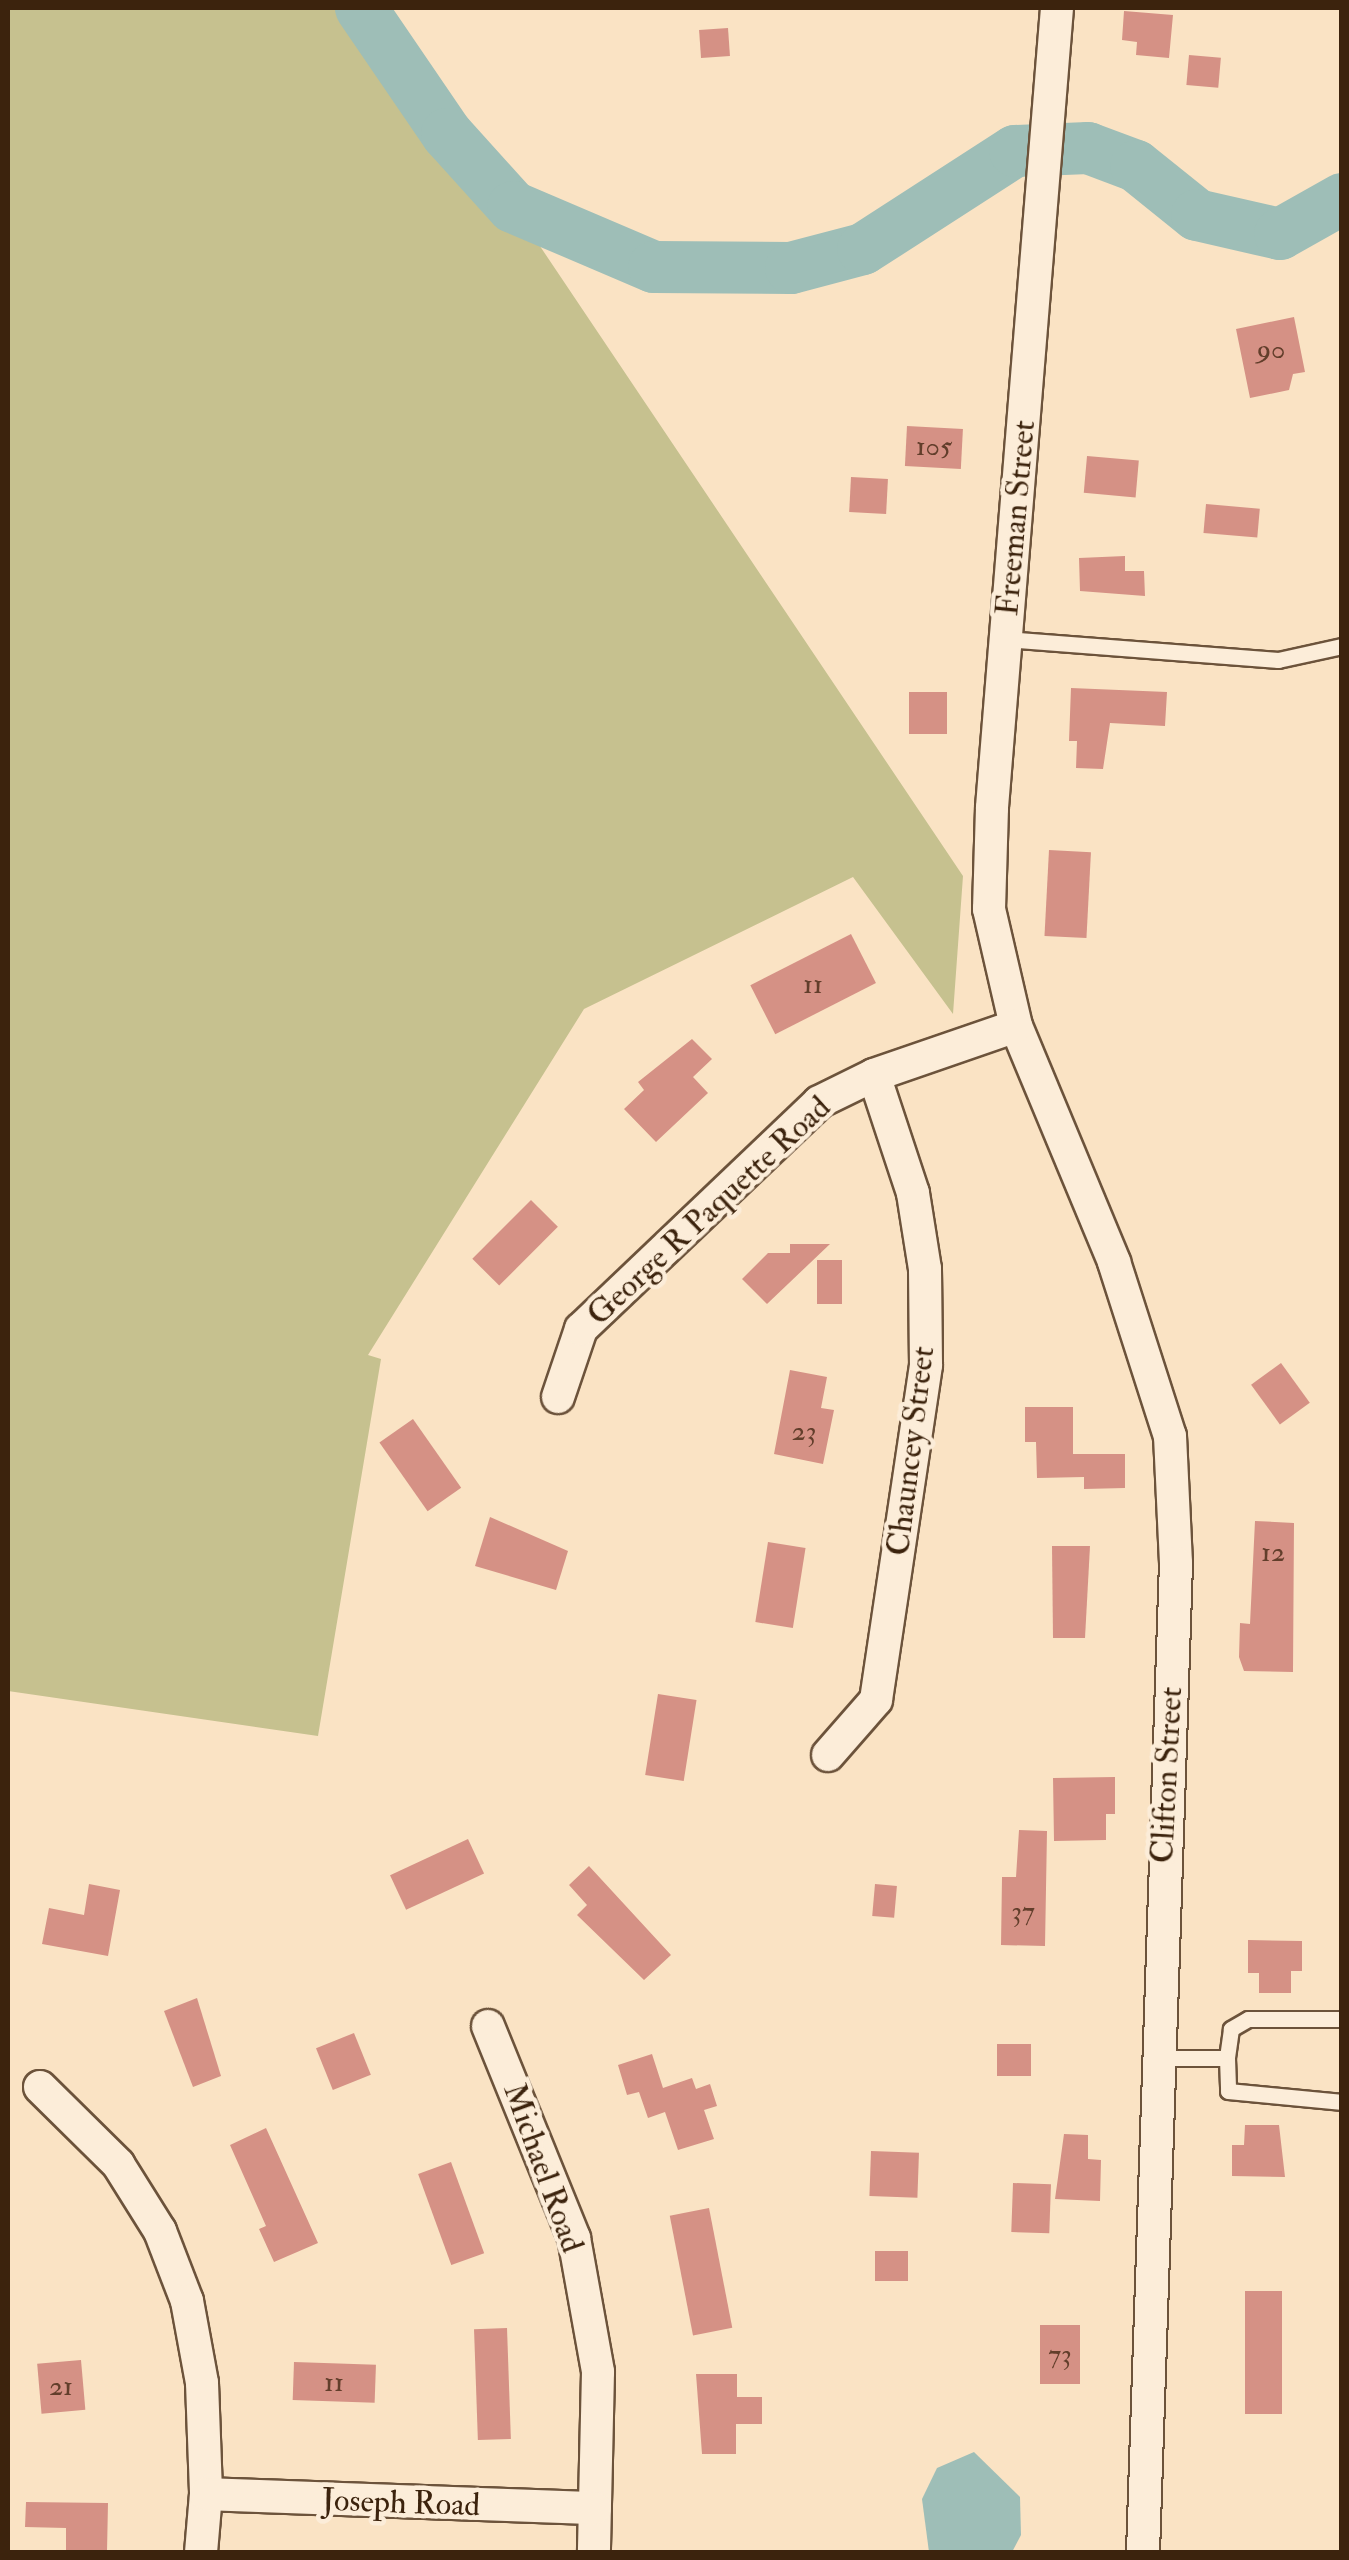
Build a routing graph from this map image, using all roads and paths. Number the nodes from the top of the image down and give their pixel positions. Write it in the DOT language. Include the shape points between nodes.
graph roads {
  1 [pos="1057,8"];
  2 [pos="1005,640"];
  3 [pos="1342,646"];
  4 [pos="1016,1026"];
  5 [pos="874,1075"];
  6 [pos="558,1398"];
  7 [pos="828,1755"];
  8 [pos="1342,2019"];
  9 [pos="488,2026"];
  10 [pos="1158,2058"];
  11 [pos="1226,2058"];
  12 [pos="40,2087"];
  13 [pos="1342,2102"];
  14 [pos="206,2494"];
  15 [pos="595,2508"];
  16 [pos="201,2552"];
  17 [pos="594,2552"];
  18 [pos="1143,2552"];
  1 -- 2 [label="street, Freeman Street"];
  2 -- 3 [label="lane" via="1278,660"];
  2 -- 4 [label="street, Freeman Street" via="989,909"];
  4 -- 5 [label="street, George R Paquette Road"];
  4 -- 10 [label="street, Clifton Street" via="1114,1262 1170,1436 1176,1564"];
  5 -- 6 [label="street, George R Paquette Road" via="819,1102 580,1329"];
  5 -- 7 [label="street, Chauncey Street" via="913,1193 925,1269 926,1365 876,1700"];
  8 -- 11 [label="lane" via="1248,2019 1231,2029"];
  9 -- 15 [label="street, Michael Road" via="574,2238 598,2372"];
  10 -- 11 [label="lane"];
  10 -- 18 [label="street, Clifton Street"];
  11 -- 13 [label="lane" via="1228,2090"];
  12 -- 14 [label="street" via="118,2164 160,2231 187,2302 202,2383"];
  14 -- 15 [label="street, Joseph Road"];
  14 -- 16 [label="street"];
  15 -- 17 [label="street, Michael Road"];
}
